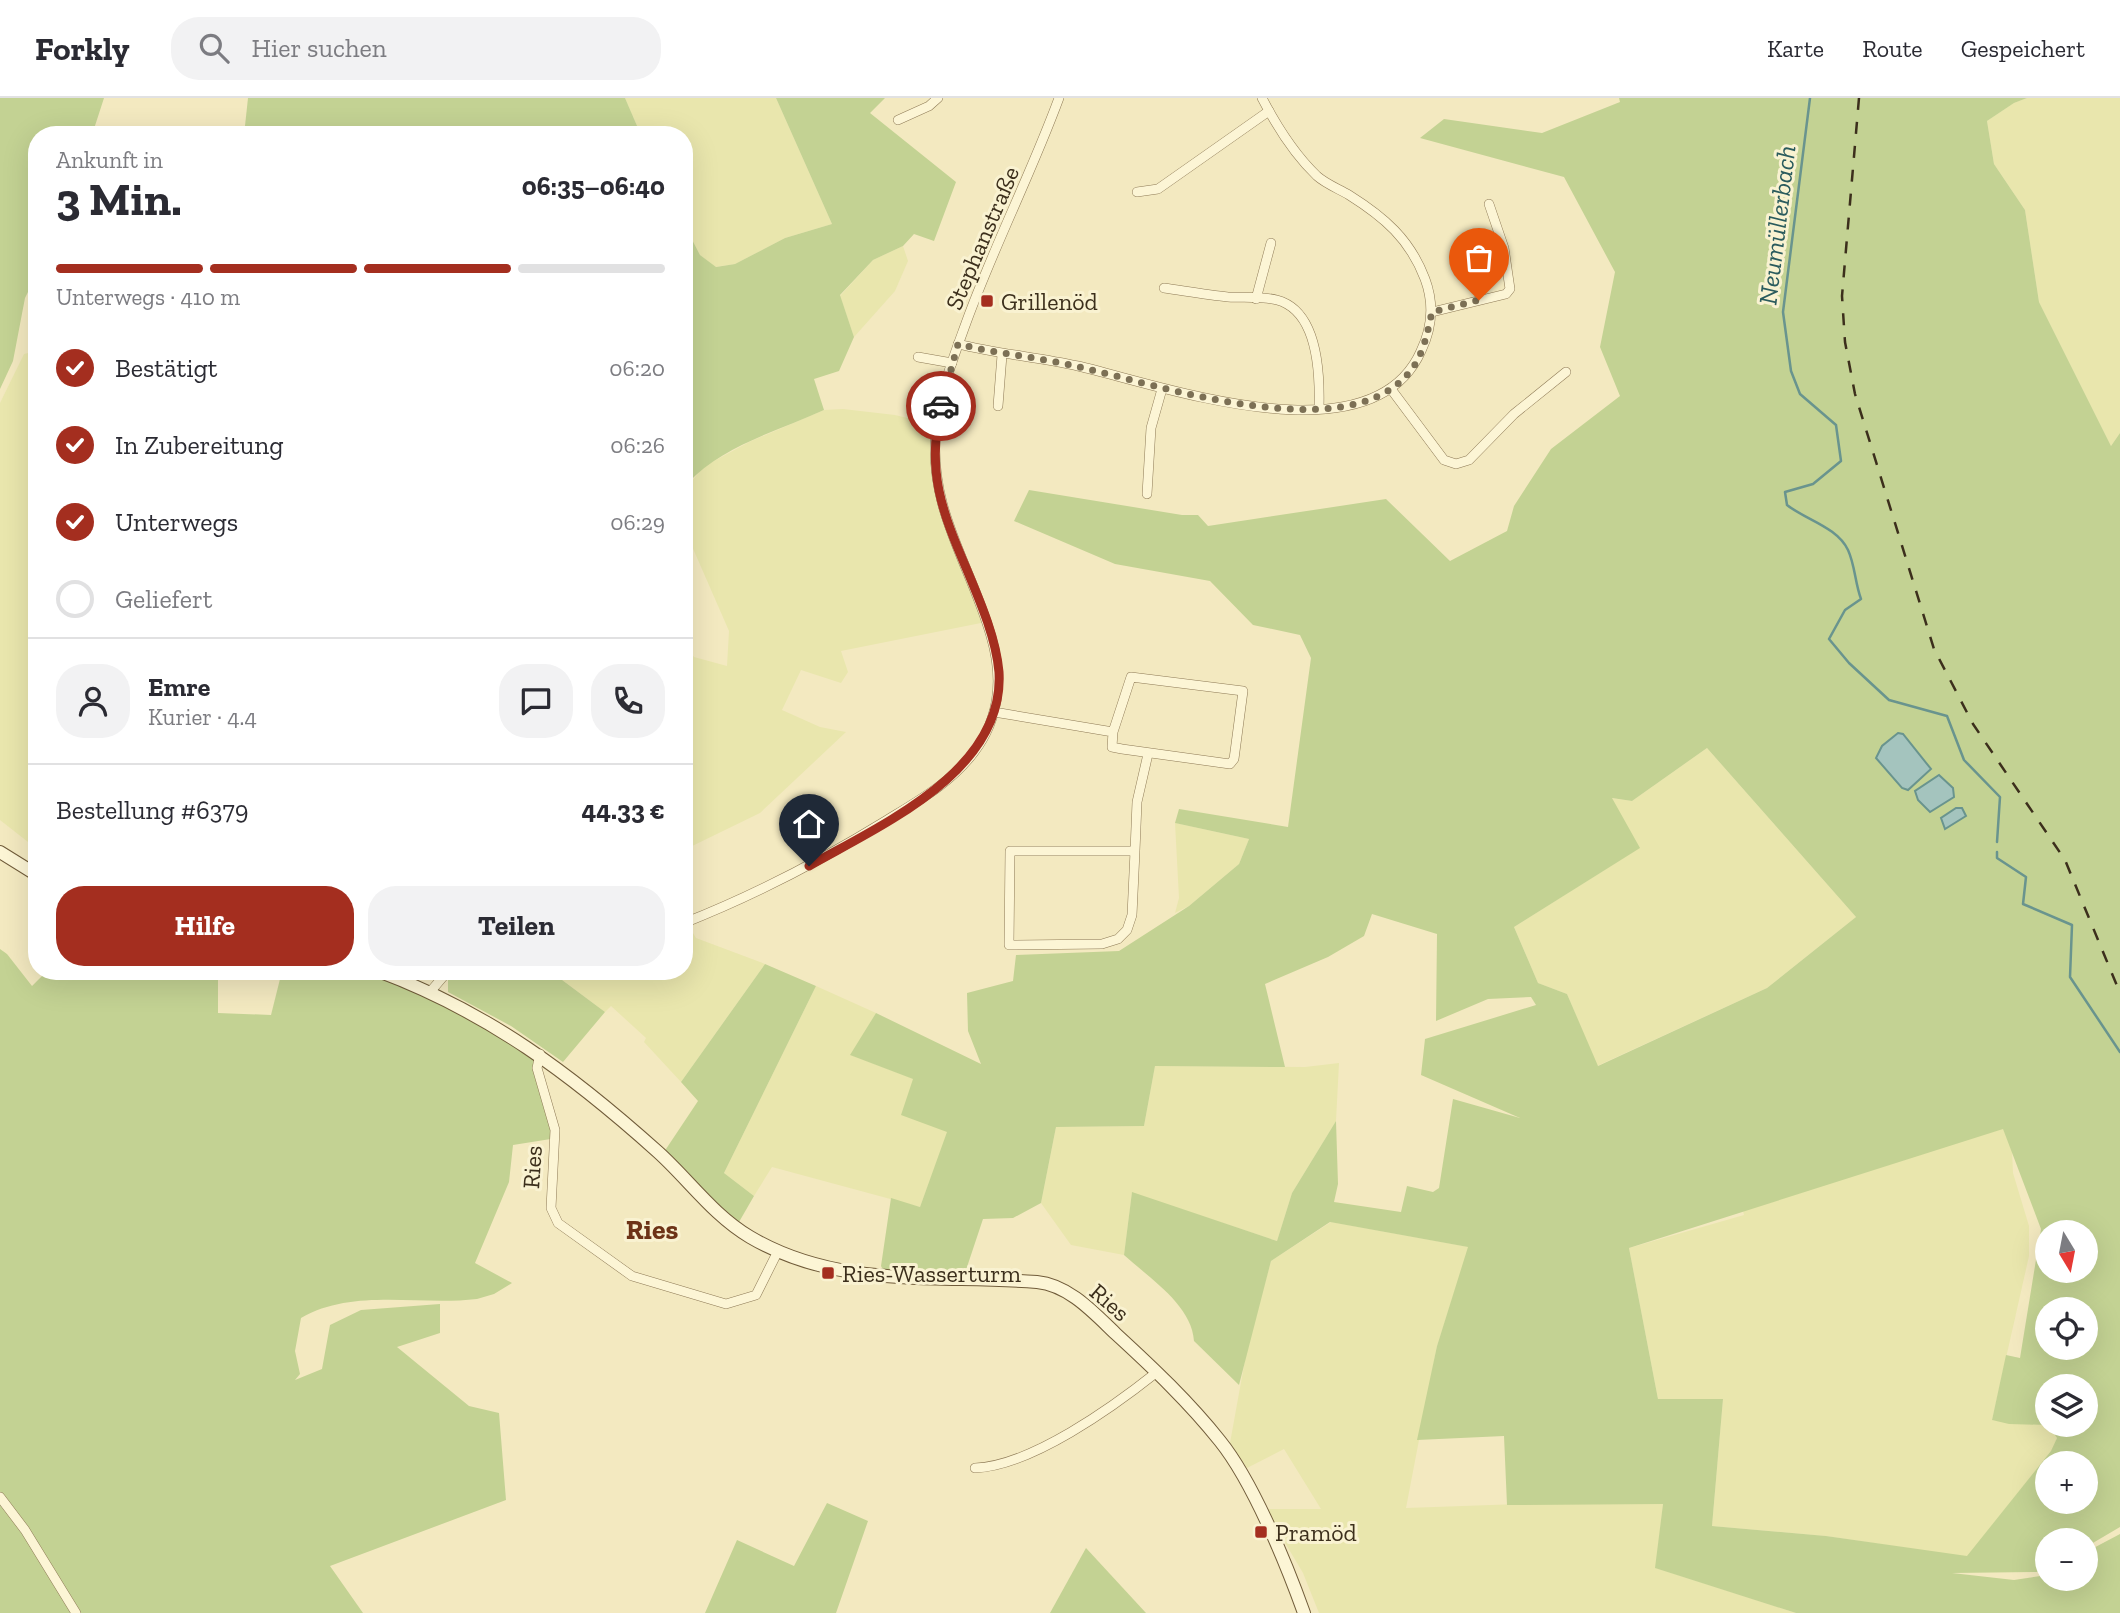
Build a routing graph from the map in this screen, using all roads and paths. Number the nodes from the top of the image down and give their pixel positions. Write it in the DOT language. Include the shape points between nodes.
graph roads {
  1 [pos="938,98"];
  2 [pos="1059,98"];
  3 [pos="1262,98"];
  4 [pos="1269,111"];
  5 [pos="898,121"];
  6 [pos="1137,192"];
  7 [pos="1489,204"];
  8 [pos="1271,243"];
  9 [pos="1164,288"];
  10 [pos="1256,299"];
  11 [pos="1432,312"];
  12 [pos="958,344"];
  13 [pos="1002,355"];
  14 [pos="918,357"];
  15 [pos="952,363"];
  16 [pos="1566,372"];
  17 [pos="1162,388"];
  18 [pos="1391,389"];
  19 [pos="998,406"];
  20 [pos="1319,408"];
  21 [pos="1147,494"];
  22 [pos="994,712"];
  23 [pos="1113,732"];
  24 [pos="1149,754"];
  25 [pos="1135,851"];
  26 [pos="0,852"];
  27 [pos="28,869"];
  28 [pos="693,919"];
  29 [pos="400,980"];
  30 [pos="440,980"];
  31 [pos="430,992"];
  32 [pos="540,1054"];
  33 [pos="778,1251"];
  34 [pos="1157,1372"];
  35 [pos="975,1468"];
  36 [pos="0,1497"];
  37 [pos="76,1613"];
  38 [pos="1304,1613"];
  1 -- 5 [label="street"];
  2 -- 12 [label="street, Stephanstraße"];
  3 -- 4 [label="street"];
  4 -- 6 [label="street" via="1158,189"];
  4 -- 11 [label="street" via="1318,177 1382,215 1408,244 1426,281"];
  7 -- 11 [label="street" via="1504,248 1510,289 1506,294"];
  8 -- 10 [label="street"];
  9 -- 10 [label="street"];
  10 -- 20 [label="street" via="1278,300 1309,330 1317,354"];
  11 -- 18 [label="street" via="1418,359"];
  12 -- 13 [label="street"];
  12 -- 15 [label="street, Stephanstraße"];
  13 -- 17 [label="street" via="1079,367"];
  13 -- 19 [label="street"];
  14 -- 15 [label="street"];
  15 -- 22 [label="street, Stephanstraße" via="936,425 934,470 946,523 995,652 999,672"];
  16 -- 18 [label="street" via="1514,414 1469,460 1456,464 1444,460"];
  17 -- 20 [label="street" via="1263,407"];
  17 -- 21 [label="street" via="1151,428"];
  18 -- 20 [label="street" via="1346,408"];
  22 -- 23 [label="street"];
  22 -- 28 [label="street, Stephanstraße" via="975,751 931,792 809,866"];
  23 -- 24 [label="street" via="1112,747"];
  23 -- 24 [label="street" via="1131,677 1244,691 1233,762 1227,765"];
  24 -- 25 [label="street" via="1137,802"];
  25 -- 25 [label="street" via="1010,851 1009,945 1102,944 1118,939 1132,915"];
  26 -- 27 [label="street"];
  29 -- 31 [label="street, Ries"];
  30 -- 31 [label="street"];
  31 -- 32 [label="street, Ries"];
  32 -- 33 [label="street, Ries" via="661,1154 726,1219"];
  32 -- 33 [label="street, Ries" via="537,1068 555,1130 551,1208 558,1223 632,1276 726,1304 756,1295"];
  33 -- 34 [label="street, Ries" via="837,1269 905,1279 1051,1285 1082,1303"];
  34 -- 35 [label="street" via="1119,1402 1022,1457 993,1468"];
  34 -- 38 [label="street, Ries" via="1222,1443 1269,1529"];
  36 -- 37 [label="street"];
}
